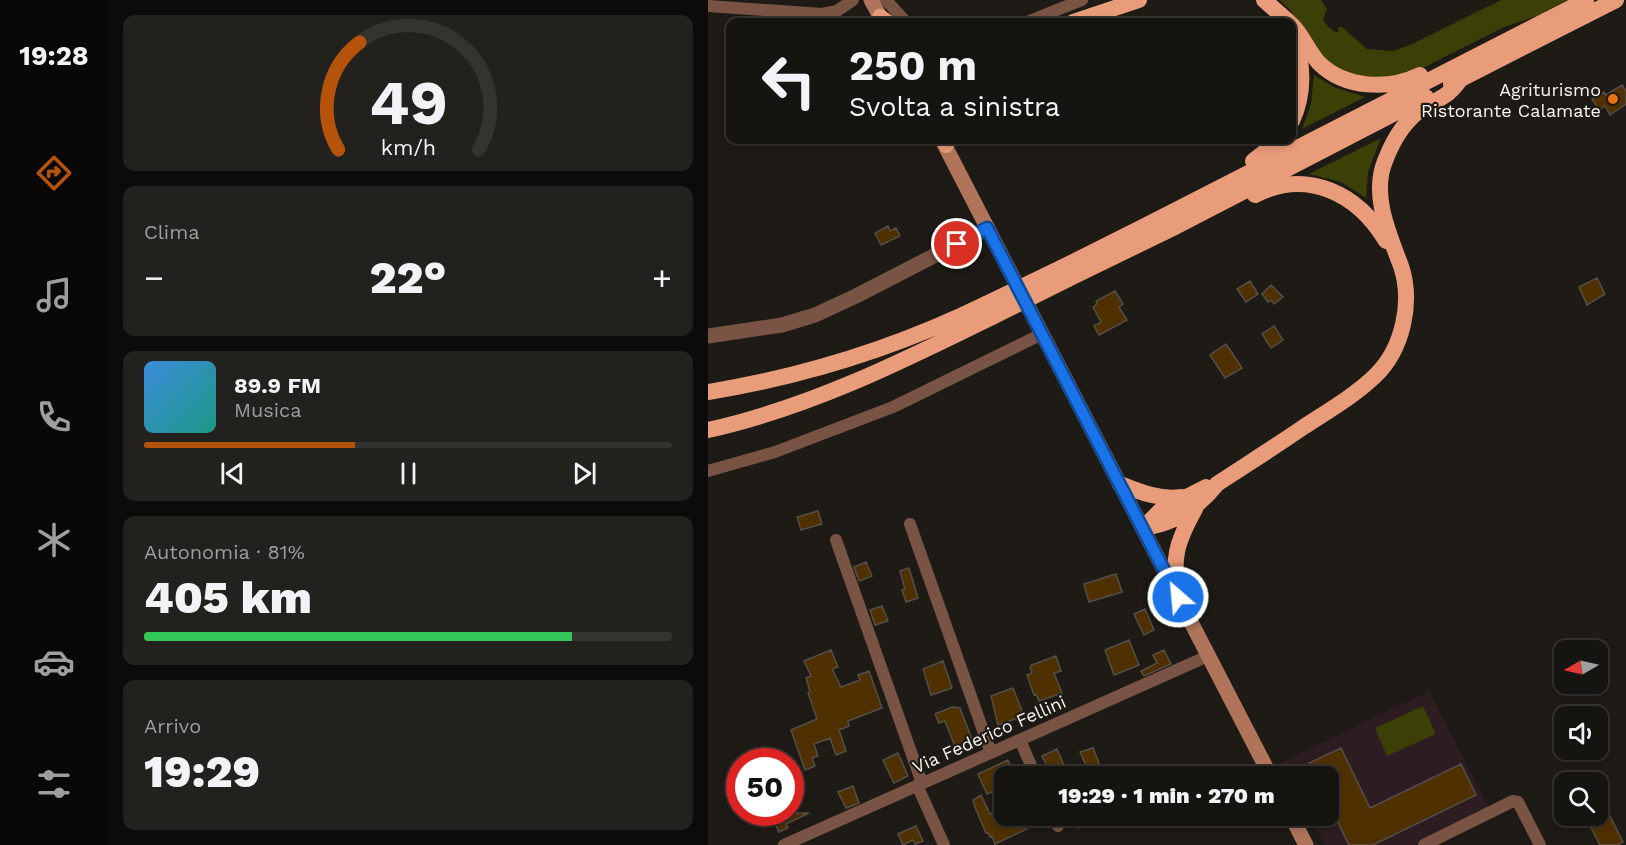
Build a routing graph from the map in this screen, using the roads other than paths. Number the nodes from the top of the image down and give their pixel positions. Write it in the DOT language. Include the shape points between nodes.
graph roads {
  1 [pos="853,0"];
  2 [pos="871,0"];
  3 [pos="886,0"];
  4 [pos="1082,0"];
  5 [pos="1139,0"];
  6 [pos="1264,0"];
  7 [pos="1586,0"];
  8 [pos="1616,0"];
  9 [pos="708,6"];
  10 [pos="881,18"];
  11 [pos="902,18"];
  12 [pos="1037,18"];
  13 [pos="1085,18"];
  14 [pos="1283,18"];
  15 [pos="1536,26"];
  16 [pos="1296,34"];
  17 [pos="1296,45"];
  18 [pos="1460,80"];
  19 [pos="1296,111"];
  20 [pos="945,144"];
  21 [pos="1276,144"];
  22 [pos="1151,224"];
  23 [pos="1177,226"];
  24 [pos="987,228"];
  25 [pos="1398,259"];
  26 [pos="1064,273"];
  27 [pos="989,310"];
  28 [pos="1042,333"];
  29 [pos="708,336"];
  30 [pos="708,392"];
  31 [pos="708,430"];
  32 [pos="708,471"];
  33 [pos="1120,484"];
  34 [pos="1193,499"];
  35 [pos="910,524"];
  36 [pos="1143,528"];
  37 [pos="836,540"];
  38 [pos="1178,597"];
  39 [pos="1208,656"];
  40 [pos="1020,740"];
  41 [pos="991,753"];
  42 [pos="1031,766"];
  43 [pos="1266,766"];
  44 [pos="920,784"];
  45 [pos="1296,826"];
  46 [pos="784,845"];
  47 [pos="944,845"];
  48 [pos="1306,845"];
  49 [pos="1424,845"];
  50 [pos="1540,845"];
  1 -- 9 [label="street" via="837,11 822,14"];
  2 -- 10 [label="main road"];
  3 -- 11 [label="street"];
  4 -- 12 [label="street"];
  5 -- 13 [label="highway"];
  6 -- 14 [label="highway"];
  7 -- 15 [label="highway"];
  8 -- 18 [label="highway"];
  15 -- 16 [label="highway" via="1505,33 1409,80 1383,85 1356,82 1328,70"];
  15 -- 22 [label="highway"];
  17 -- 19 [label="highway" via="1302,83"];
  18 -- 23 [label="highway"];
  18 -- 25 [label="highway" via="1450,93 1405,124 1383,164 1382,211"];
  20 -- 24 [label="main road"];
  21 -- 22 [label="highway" via="1257,159 1187,194"];
  22 -- 26 [label="highway"];
  23 -- 25 [label="highway" via="1218,215 1271,189 1287,185 1319,187 1340,194 1364,210"];
  23 -- 26 [label="highway"];
  24 -- 28 [label="main road"];
  24 -- 29 [label="street" via="815,315 782,325"];
  25 -- 34 [label="highway" via="1406,304 1401,331 1377,375"];
  26 -- 27 [label="highway, bridge"];
  27 -- 30 [label="highway" via="854,358"];
  27 -- 31 [label="highway" via="918,353 819,396"];
  28 -- 32 [label="street" via="893,407 775,452"];
  28 -- 33 [label="main road"];
  33 -- 34 [label="highway" via="1155,497"];
  33 -- 36 [label="main road"];
  34 -- 36 [label="highway" via="1161,510"];
  34 -- 38 [label="highway" via="1178,544"];
  35 -- 41 [label="street"];
  36 -- 38 [label="main road"];
  37 -- 44 [label="street"];
  38 -- 39 [label="main road"];
  39 -- 40 [label="street, Via Federico Fellini"];
  39 -- 43 [label="main road"];
  40 -- 41 [label="street, Via Federico Fellini"];
  40 -- 42 [label="street"];
  41 -- 44 [label="street, Via Federico Fellini"];
  44 -- 46 [label="street, Via Federico Fellini"];
  44 -- 47 [label="street"];
  45 -- 48 [label="main road"];
  49 -- 50 [label="street" via="1513,801 1518,802"];
}
